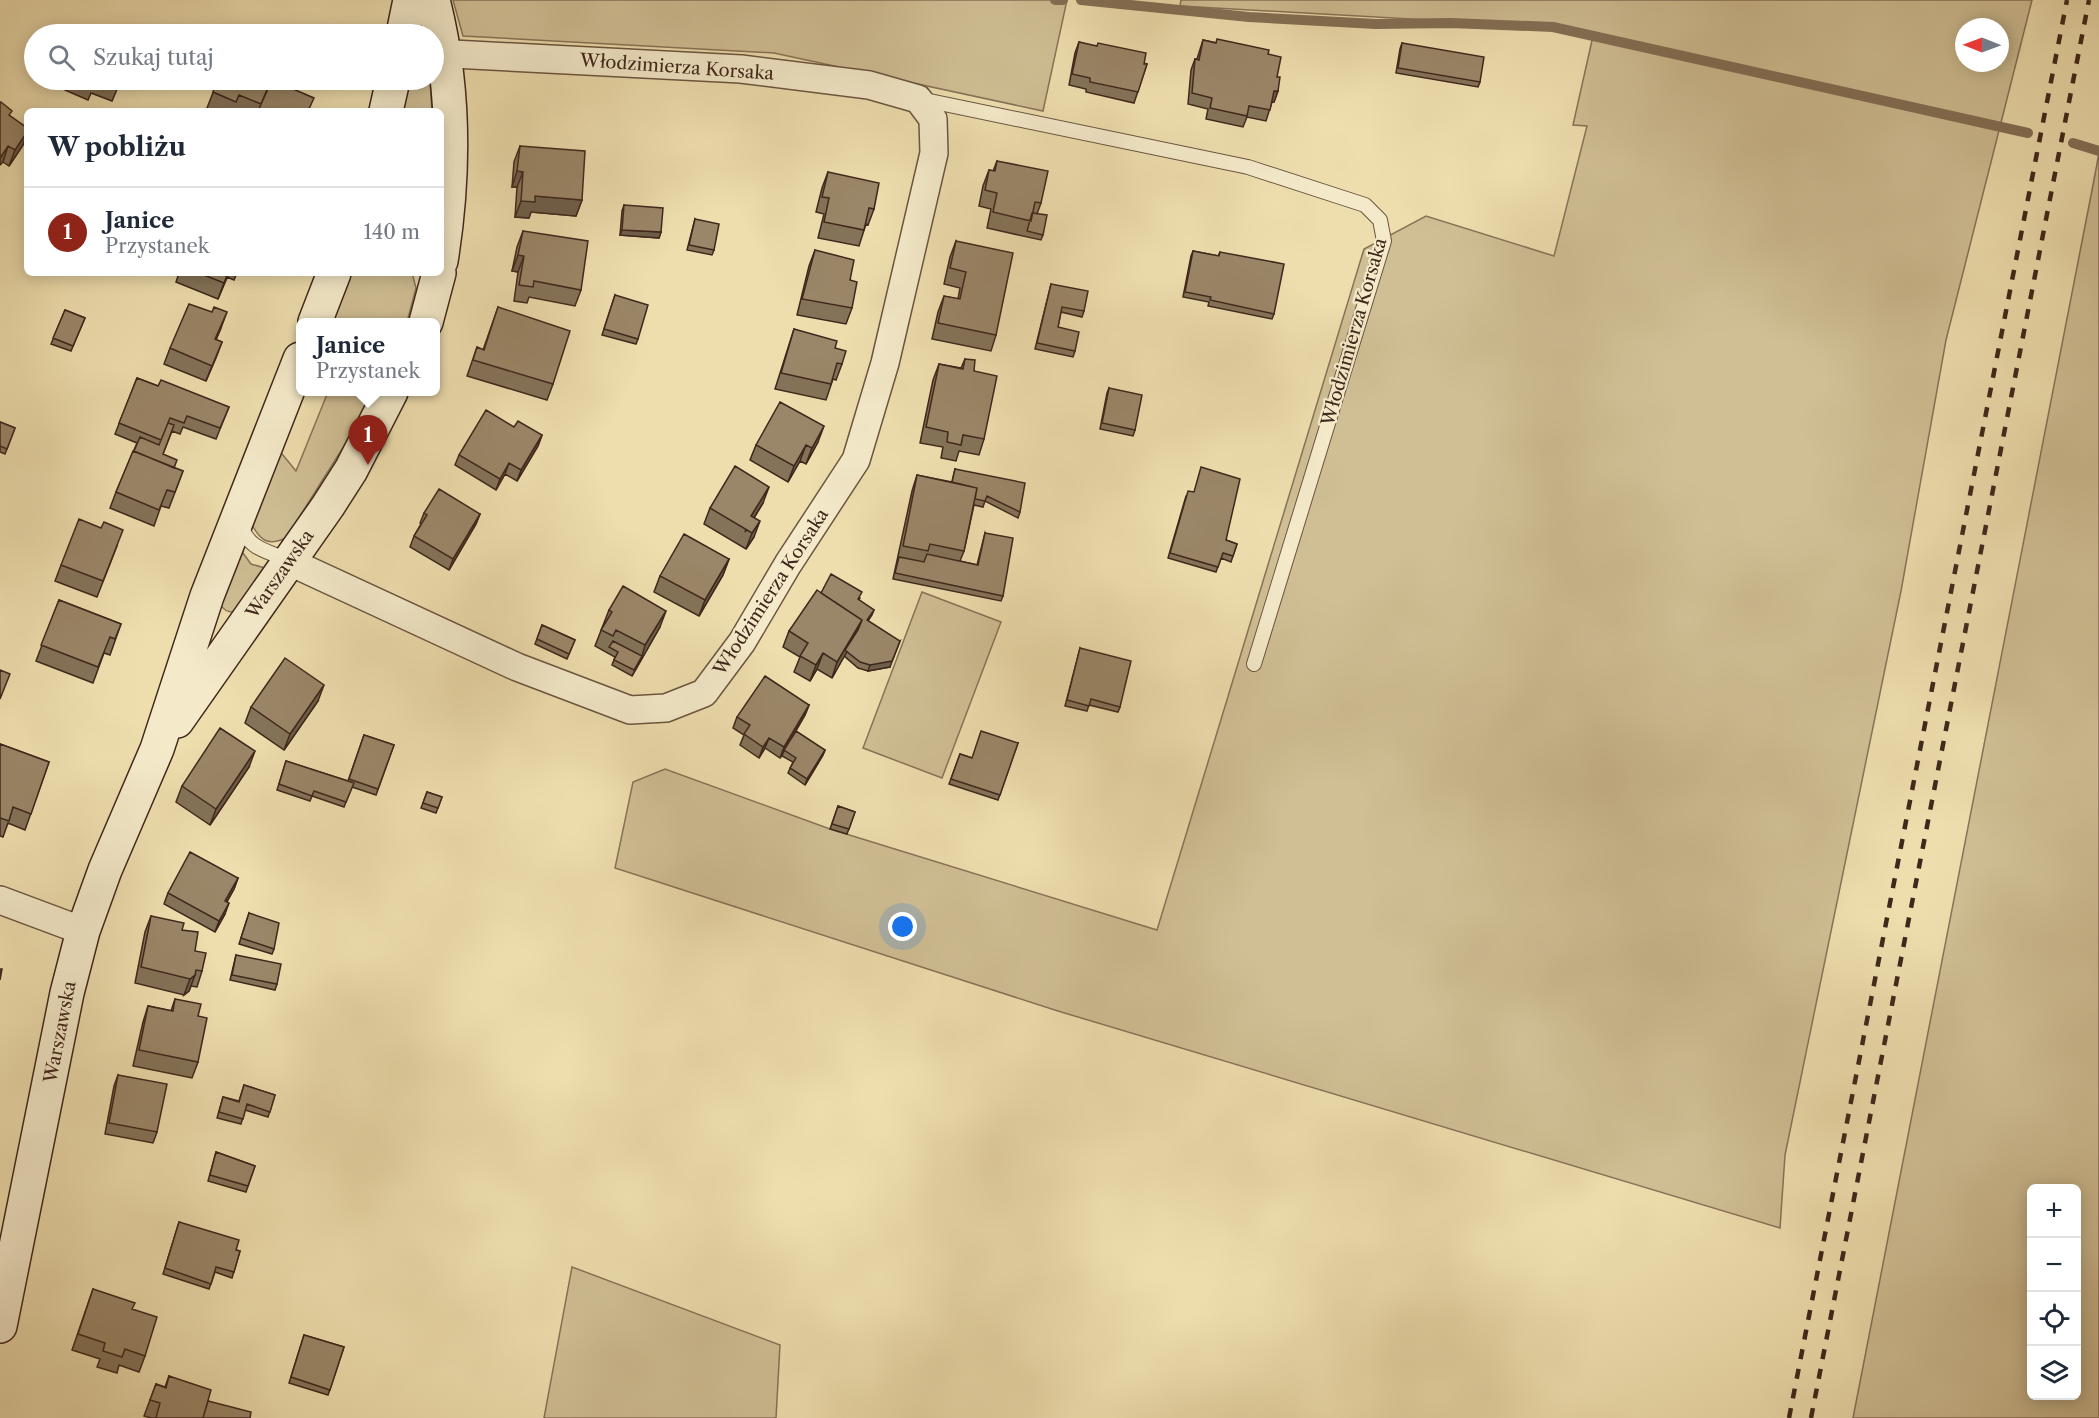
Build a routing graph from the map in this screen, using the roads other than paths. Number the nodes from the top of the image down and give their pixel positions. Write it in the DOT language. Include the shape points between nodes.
graph roads {
  1 [pos="410,0"];
  2 [pos="433,0"];
  3 [pos="406,24"];
  4 [pos="436,24"];
  5 [pos="444,53"];
  6 [pos="444,80"];
  7 [pos="391,90"];
  8 [pos="918,99"];
  9 [pos="387,108"];
  10 [pos="444,234"];
  11 [pos="333,276"];
  12 [pos="438,276"];
  13 [pos="430,300"];
  14 [pos="317,318"];
  15 [pos="296,368"];
  16 [pos="389,396"];
  17 [pos="241,511"];
  18 [pos="290,561"];
  19 [pos="1254,664"];
  20 [pos="157,749"];
  21 [pos="0,900"];
  22 [pos="83,931"];
  23 [pos="0,1326"];
  1 -- 3 [label="street"];
  2 -- 4 [label="street"];
  5 -- 8 [label="street, Włodzimierza Korsaka" via="741,69 869,85"];
  6 -- 10 [label="street" via="451,117 451,172"];
  7 -- 9 [label="street"];
  8 -- 18 [label="street, Włodzimierza Korsaka" via="933,119 934,153 885,363 856,460 742,642 704,693 666,708 630,710 517,667"];
  8 -- 19 [label="lane, Włodzimierza Korsaka" via="1248,167 1365,205 1380,220 1384,241"];
  11 -- 14 [label="street"];
  12 -- 13 [label="street"];
  15 -- 17 [label="street, Warszawska"];
  16 -- 18 [label="street, Warszawska" via="351,470"];
  17 -- 18 [label="lane" via="244,537 257,549"];
  17 -- 20 [label="street, Warszawska" via="207,596"];
  18 -- 20 [label="street, Warszawska"];
  20 -- 22 [label="street, Warszawska"];
  21 -- 22 [label="street"];
  22 -- 23 [label="street, Warszawska"];
}
